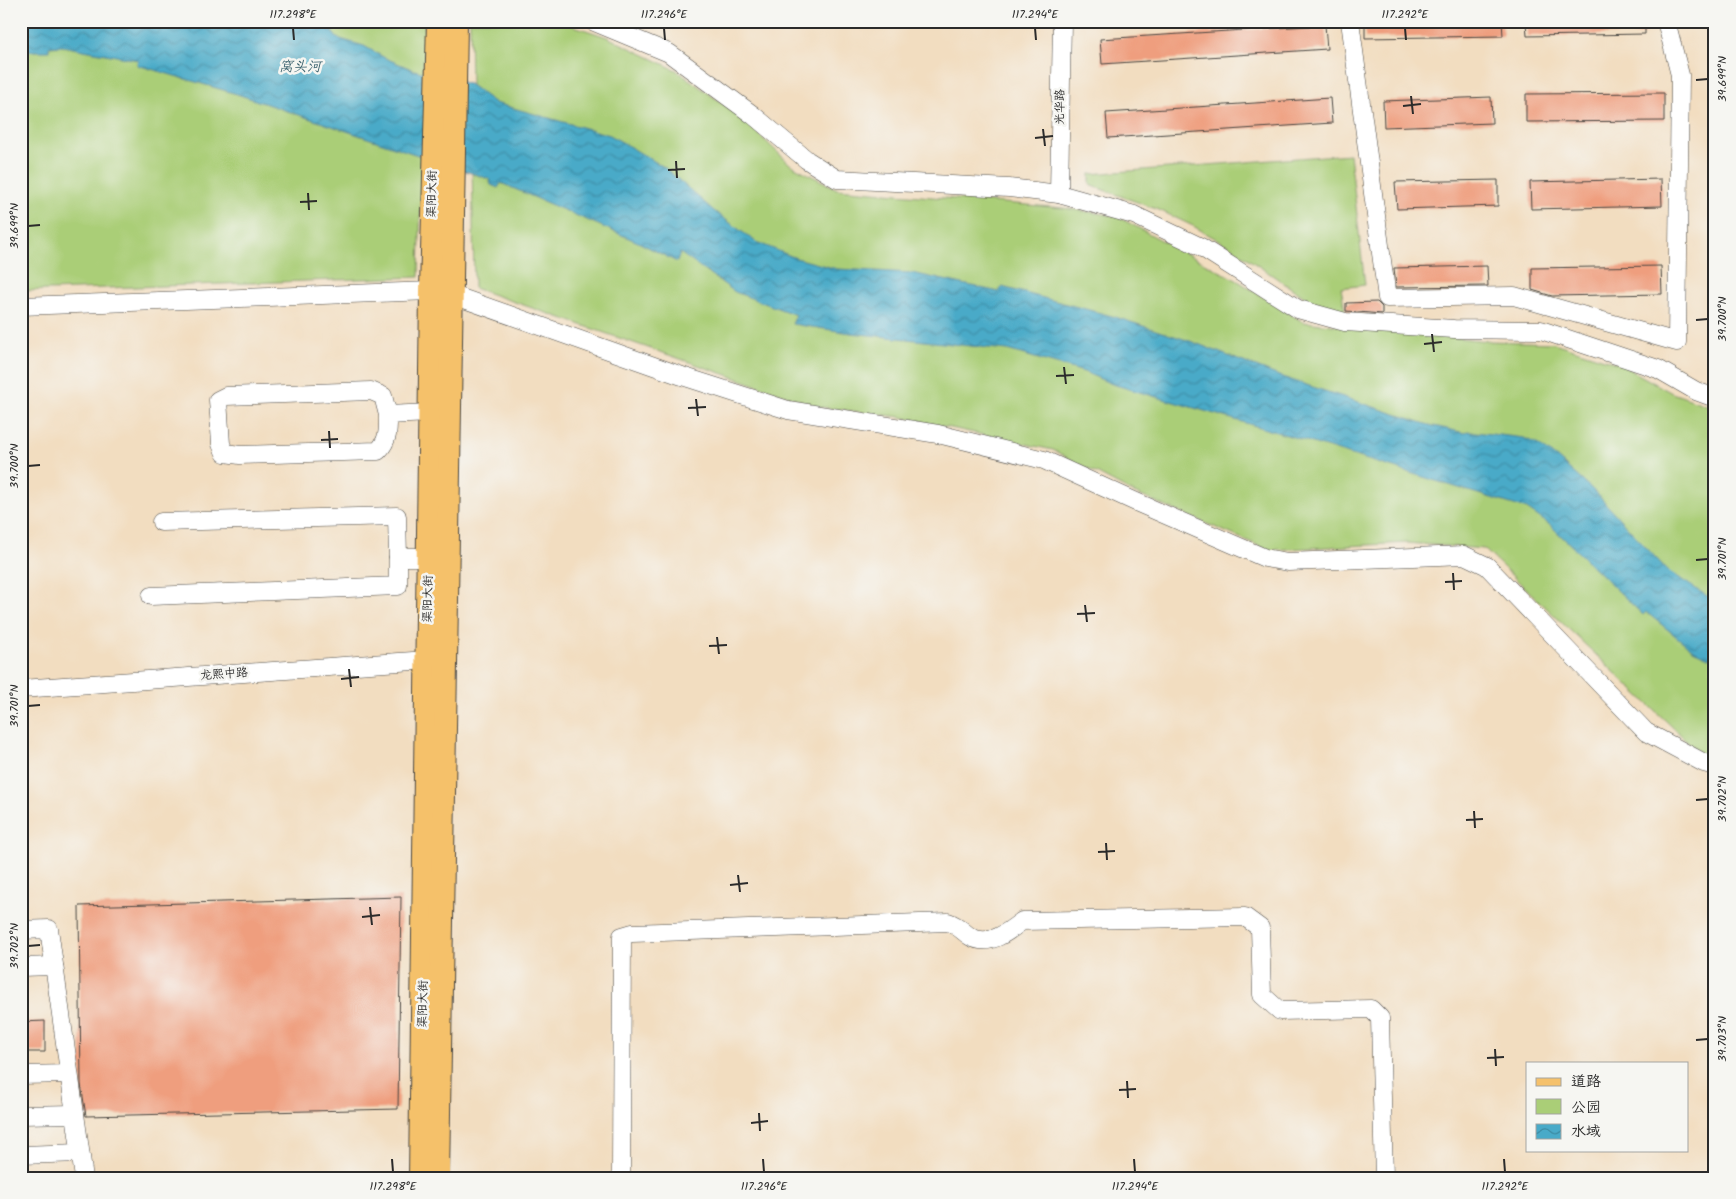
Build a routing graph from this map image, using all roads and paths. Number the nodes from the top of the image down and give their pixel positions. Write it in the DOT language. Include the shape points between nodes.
graph roads {
  1 [pos="438,21"];
  2 [pos="456,21"];
  3 [pos="592,21"];
  4 [pos="1062,21"];
  5 [pos="1350,21"];
  6 [pos="1666,21"];
  7 [pos="446,65"];
  8 [pos="1059,194"];
  9 [pos="440,292"];
  10 [pos="21,306"];
  11 [pos="1715,398"];
  12 [pos="430,413"];
  13 [pos="388,415"];
  14 [pos="161,522"];
  15 [pos="398,557"];
  16 [pos="428,558"];
  17 [pos="151,596"];
  18 [pos="428,660"];
  19 [pos="21,689"];
  20 [pos="1715,766"];
  21 [pos="21,930"];
  22 [pos="54,966"];
  23 [pos="21,967"];
  24 [pos="69,1074"];
  25 [pos="21,1075"];
  26 [pos="75,1114"];
  27 [pos="21,1115"];
  28 [pos="80,1153"];
  29 [pos="21,1154"];
  30 [pos="84,1178"];
  31 [pos="420,1178"];
  32 [pos="438,1178"];
  33 [pos="621,1178"];
  34 [pos="1384,1178"];
  1 -- 7 [label="main road, 渠阳大街"];
  2 -- 7 [label="main road"];
  3 -- 8 [label="street" via="669,53 807,160 837,179 1009,188"];
  4 -- 8 [label="street, 光华路"];
  5 -- 6 [label="street" via="1387,298 1514,296 1677,342 1680,75"];
  7 -- 9 [label="main road, 渠阳大街"];
  8 -- 11 [label="street" via="1134,215 1201,247 1298,309 1345,322 1454,329 1541,330 1658,369"];
  9 -- 10 [label="street"];
  9 -- 12 [label="main road, 渠阳大街"];
  9 -- 20 [label="street" via="788,410 938,434 1044,460 1265,558 1288,562 1464,555 1487,566 1646,732"];
  9 -- 32 [label="main road, 渠阳大街"];
  12 -- 13 [label="street"];
  12 -- 16 [label="main road, 渠阳大街"];
  13 -- 13 [label="street" via="383,396 371,391 226,396 218,400 221,444 225,453 240,455 378,451 385,444"];
  14 -- 15 [label="street" via="397,516"];
  15 -- 16 [label="street"];
  15 -- 17 [label="street" via="398,586"];
  16 -- 18 [label="main road, 渠阳大街"];
  18 -- 19 [label="street, 龙熙中路"];
  18 -- 31 [label="main road, 渠阳大街"];
  21 -- 22 [label="street" via="49,929"];
  22 -- 23 [label="street"];
  22 -- 24 [label="street"];
  24 -- 25 [label="street"];
  24 -- 26 [label="street"];
  26 -- 27 [label="street"];
  26 -- 28 [label="street"];
  28 -- 29 [label="street"];
  28 -- 30 [label="street"];
  33 -- 34 [label="street" via="622,936 632,933 948,922 960,926 972,937 986,940 1004,935 1022,921 1245,917 1260,928 1262,995 1280,1011 1371,1009 1380,1018"];
}
